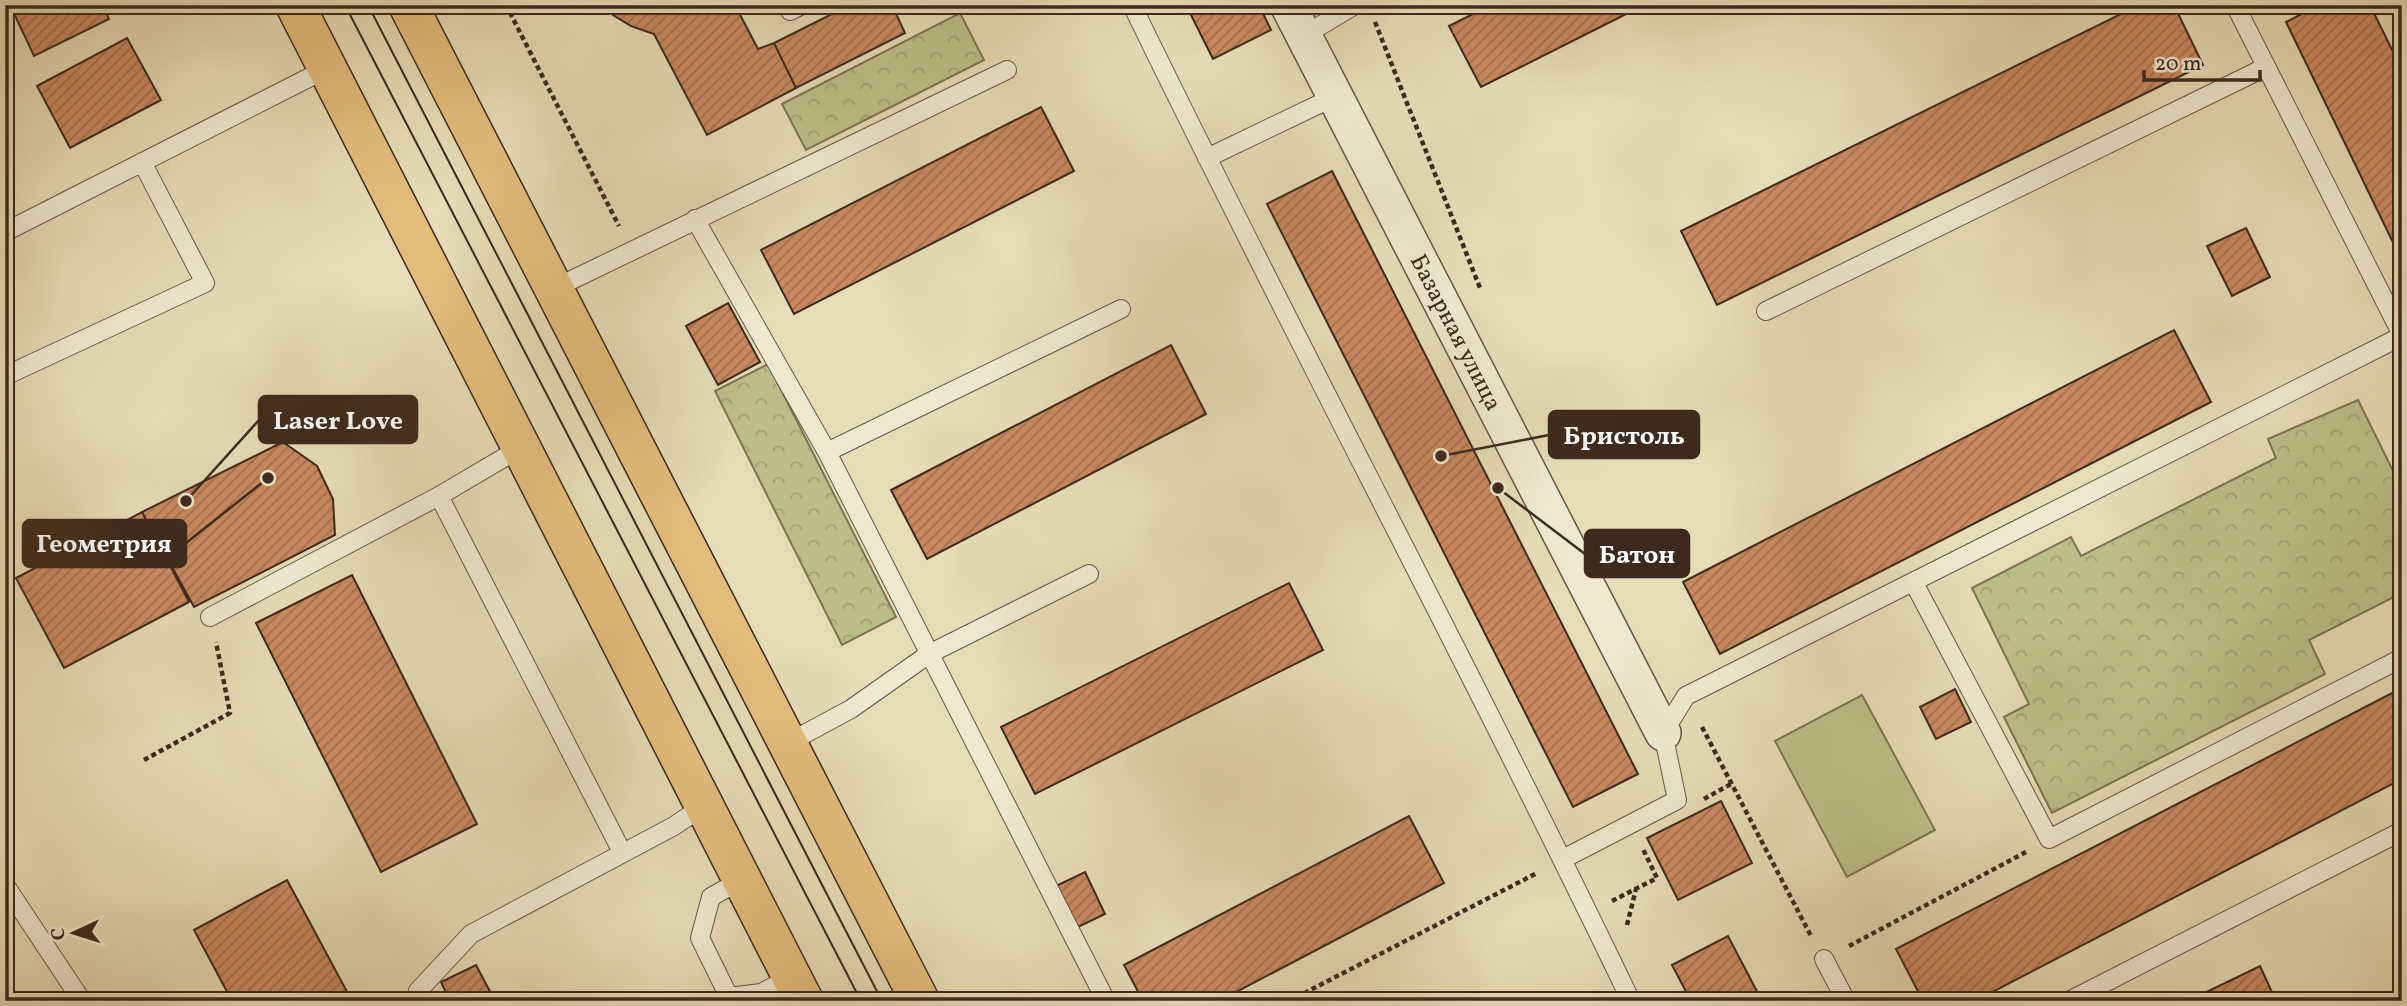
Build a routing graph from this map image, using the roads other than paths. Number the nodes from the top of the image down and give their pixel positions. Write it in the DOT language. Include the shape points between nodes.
graph roads {
  1 [pos="295,5"];
  2 [pos="408,5"];
  3 [pos="1132,5"];
  4 [pos="1355,5"];
  5 [pos="2235,5"];
  6 [pos="1295,20"];
  7 [pos="2266,67"];
  8 [pos="328,68"];
  9 [pos="1006,69"];
  10 [pos="1334,97"];
  11 [pos="1207,158"];
  12 [pos="142,162"];
  13 [pos="695,219"];
  14 [pos="5,232"];
  15 [pos="553,289"];
  16 [pos="1121,309"];
  17 [pos="1766,311"];
  18 [pos="2402,335"];
  19 [pos="5,376"];
  20 [pos="522,447"];
  21 [pos="827,452"];
  22 [pos="439,496"];
  23 [pos="1089,574"];
  24 [pos="1914,583"];
  25 [pos="211,617"];
  26 [pos="929,654"];
  27 [pos="2402,658"];
  28 [pos="1663,733"];
  29 [pos="786,744"];
  30 [pos="705,805"];
  31 [pos="2402,831"];
  32 [pos="622,852"];
  33 [pos="1563,859"];
  34 [pos="741,880"];
  35 [pos="5,886"];
  36 [pos="1824,959"];
  37 [pos="798,989"];
  38 [pos="730,999"];
  39 [pos="82,1001"];
  40 [pos="424,1001"];
  41 [pos="920,1001"];
  42 [pos="1106,1001"];
  43 [pos="1631,1001"];
  44 [pos="1846,1001"];
  45 [pos="2069,1001"];
  1 -- 8 [label="highway"];
  2 -- 15 [label="highway"];
  3 -- 11 [label="lane"];
  4 -- 6 [label="lane"];
  5 -- 7 [label="lane"];
  6 -- 10 [label="street, Базарная улица"];
  7 -- 17 [label="lane"];
  7 -- 18 [label="lane"];
  8 -- 12 [label="lane"];
  8 -- 20 [label="highway"];
  9 -- 13 [label="lane"];
  10 -- 11 [label="lane"];
  10 -- 28 [label="street, Базарная улица"];
  11 -- 33 [label="lane"];
  12 -- 14 [label="lane"];
  12 -- 19 [label="lane" via="205,283"];
  13 -- 15 [label="lane"];
  13 -- 21 [label="lane"];
  15 -- 29 [label="highway"];
  16 -- 21 [label="lane"];
  18 -- 24 [label="lane"];
  20 -- 22 [label="lane"];
  20 -- 30 [label="highway"];
  21 -- 26 [label="lane"];
  22 -- 25 [label="lane"];
  22 -- 32 [label="lane"];
  23 -- 26 [label="lane"];
  24 -- 27 [label="lane" via="2049,839"];
  24 -- 28 [label="lane" via="1686,696"];
  26 -- 29 [label="lane" via="851,709"];
  26 -- 42 [label="lane"];
  28 -- 33 [label="lane" via="1677,800"];
  29 -- 41 [label="highway"];
  30 -- 32 [label="lane" via="674,827"];
  30 -- 34 [label="highway"];
  31 -- 45 [label="lane"];
  32 -- 40 [label="lane" via="471,934 418,991"];
  33 -- 43 [label="lane"];
  34 -- 37 [label="highway"];
  34 -- 38 [label="lane" via="711,897 700,938"];
  35 -- 39 [label="lane"];
  36 -- 44 [label="lane"];
  37 -- 38 [label="lane"];
}
